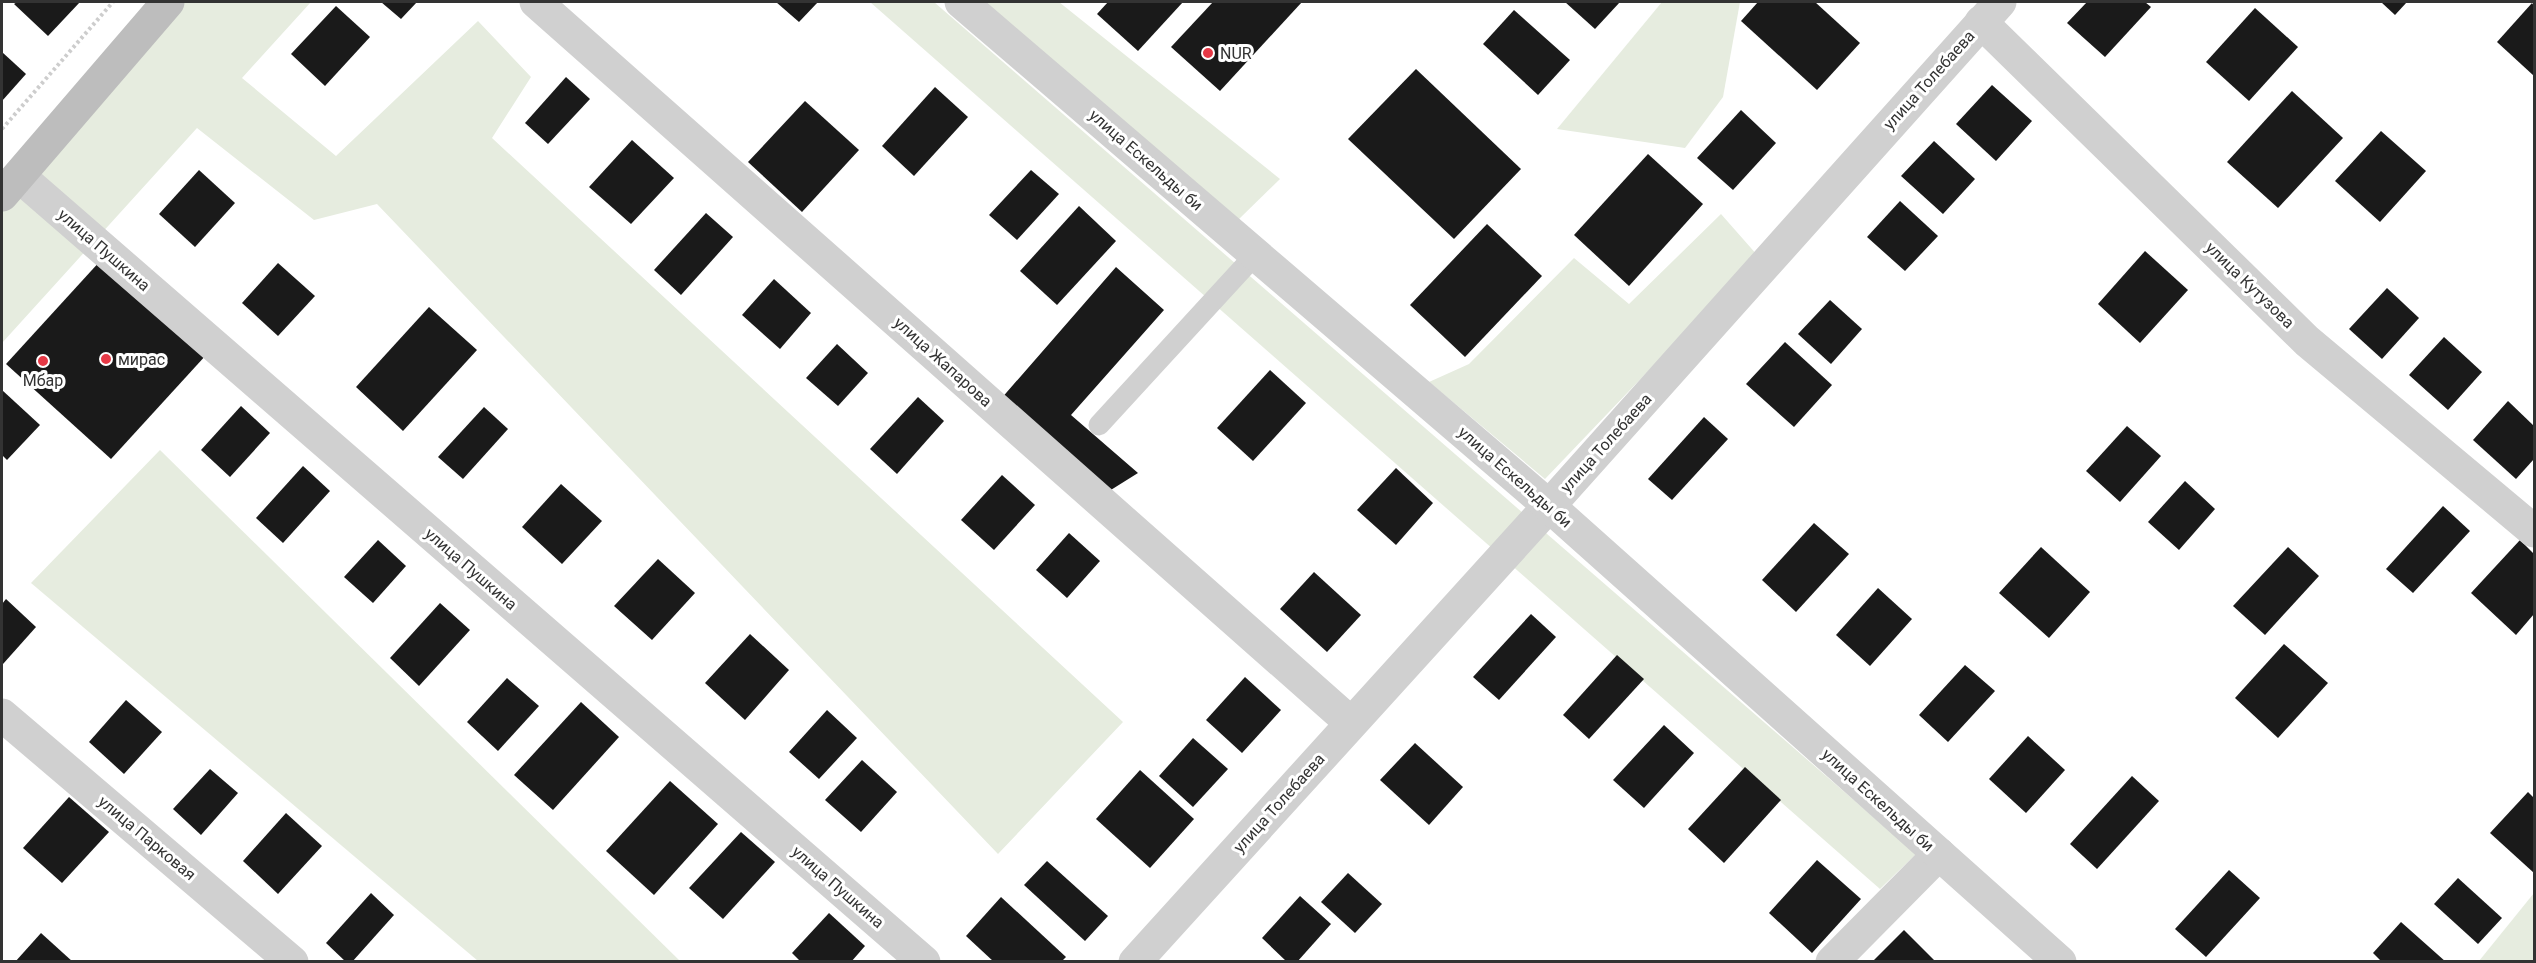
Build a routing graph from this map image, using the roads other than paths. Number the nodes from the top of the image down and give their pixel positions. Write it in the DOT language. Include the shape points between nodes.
graph roads {
  1 [pos="168,2"];
  2 [pos="536,2"];
  3 [pos="961,2"];
  4 [pos="1991,12"];
  5 [pos="10,185"];
  6 [pos="1256,254"];
  7 [pos="1099,425"];
  8 [pos="1549,506"];
  9 [pos="2535,531"];
  10 [pos="2,715"];
  11 [pos="1351,723"];
  12 [pos="1939,854"];
  13 [pos="292,962"];
  14 [pos="924,962"];
  15 [pos="1135,962"];
  16 [pos="1832,962"];
  17 [pos="2060,962"];
  1 -- 5 [label="main road"];
  2 -- 11 [label="street, улица Жапарова"];
  3 -- 6 [label="street, улица Ескельды би"];
  4 -- 8 [label="street, улица Толебаева"];
  4 -- 9 [label="street, улица Кутузова" via="2307,341"];
  5 -- 14 [label="street, улица Пушкина"];
  6 -- 7 [label="lane"];
  6 -- 8 [label="street, улица Ескельды би"];
  8 -- 11 [label="street, улица Толебаева"];
  8 -- 12 [label="street, улица Ескельды би"];
  10 -- 13 [label="street, улица Парковая"];
  11 -- 15 [label="street, улица Толебаева"];
  12 -- 16 [label="street"];
  12 -- 17 [label="street, улица Ескельды би"];
}
